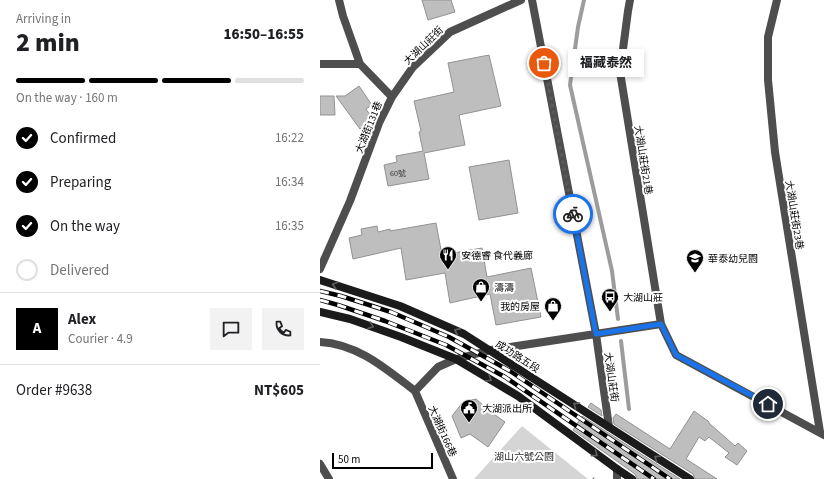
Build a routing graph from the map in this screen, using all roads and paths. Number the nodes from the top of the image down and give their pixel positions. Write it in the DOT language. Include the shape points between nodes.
graph roads {
  1 [pos="339,0"];
  2 [pos="522,0"];
  3 [pos="532,0"];
  4 [pos="630,0"];
  5 [pos="777,0"];
  6 [pos="320,64"];
  7 [pos="360,64"];
  8 [pos="392,97"];
  9 [pos="320,269"];
  10 [pos="320,280"];
  11 [pos="320,312"];
  12 [pos="661,324"];
  13 [pos="596,334"];
  14 [pos="320,342"];
  15 [pos="491,350"];
  16 [pos="456,359"];
  17 [pos="415,391"];
  18 [pos="609,427"];
  19 [pos="822,433"];
  20 [pos="320,464"];
  21 [pos="617,469"];
  22 [pos="329,479"];
  23 [pos="453,479"];
  24 [pos="617,479"];
  25 [pos="632,479"];
  26 [pos="690,479"];
  1 -- 7 [label="street, 大湖街131巷"];
  2 -- 8 [label="street, 大湖山莊街" via="450,32 413,67"];
  3 -- 13 [label="street, 大湖山莊街"];
  4 -- 12 [label="street, 大湖山莊街21巷" via="620,72"];
  5 -- 19 [label="street, 大湖山莊街23巷" via="768,37 768,87 775,152"];
  6 -- 7 [label="street"];
  7 -- 8 [label="street, 大湖街131巷"];
  8 -- 9 [label="street, 大湖街131巷" via="379,122 350,201"];
  15 -- 10 [label="main road, 成功路五段, one-way" via="464,334 400,306"];
  11 -- 16 [label="main road, one-way" via="350,319"];
  12 -- 13 [label="street"];
  12 -- 19 [label="street, 大湖山莊街21巷" via="676,355"];
  13 -- 15 [label="street"];
  13 -- 18 [label="street, 大湖山莊街"];
  14 -- 17 [label="street" via="354,349"];
  15 -- 16 [label="street"];
  18 -- 15 [label="main road, 成功路五段, one-way"];
  16 -- 17 [label="street" via="438,368"];
  16 -- 21 [label="main road, one-way" via="518,396"];
  17 -- 23 [label="street, 大湖街166巷"];
  26 -- 18 [label="main road, 成功路五段, one-way"];
  20 -- 22 [label="street"];
  21 -- 24 [label="street"];
  21 -- 25 [label="main road"];
}
